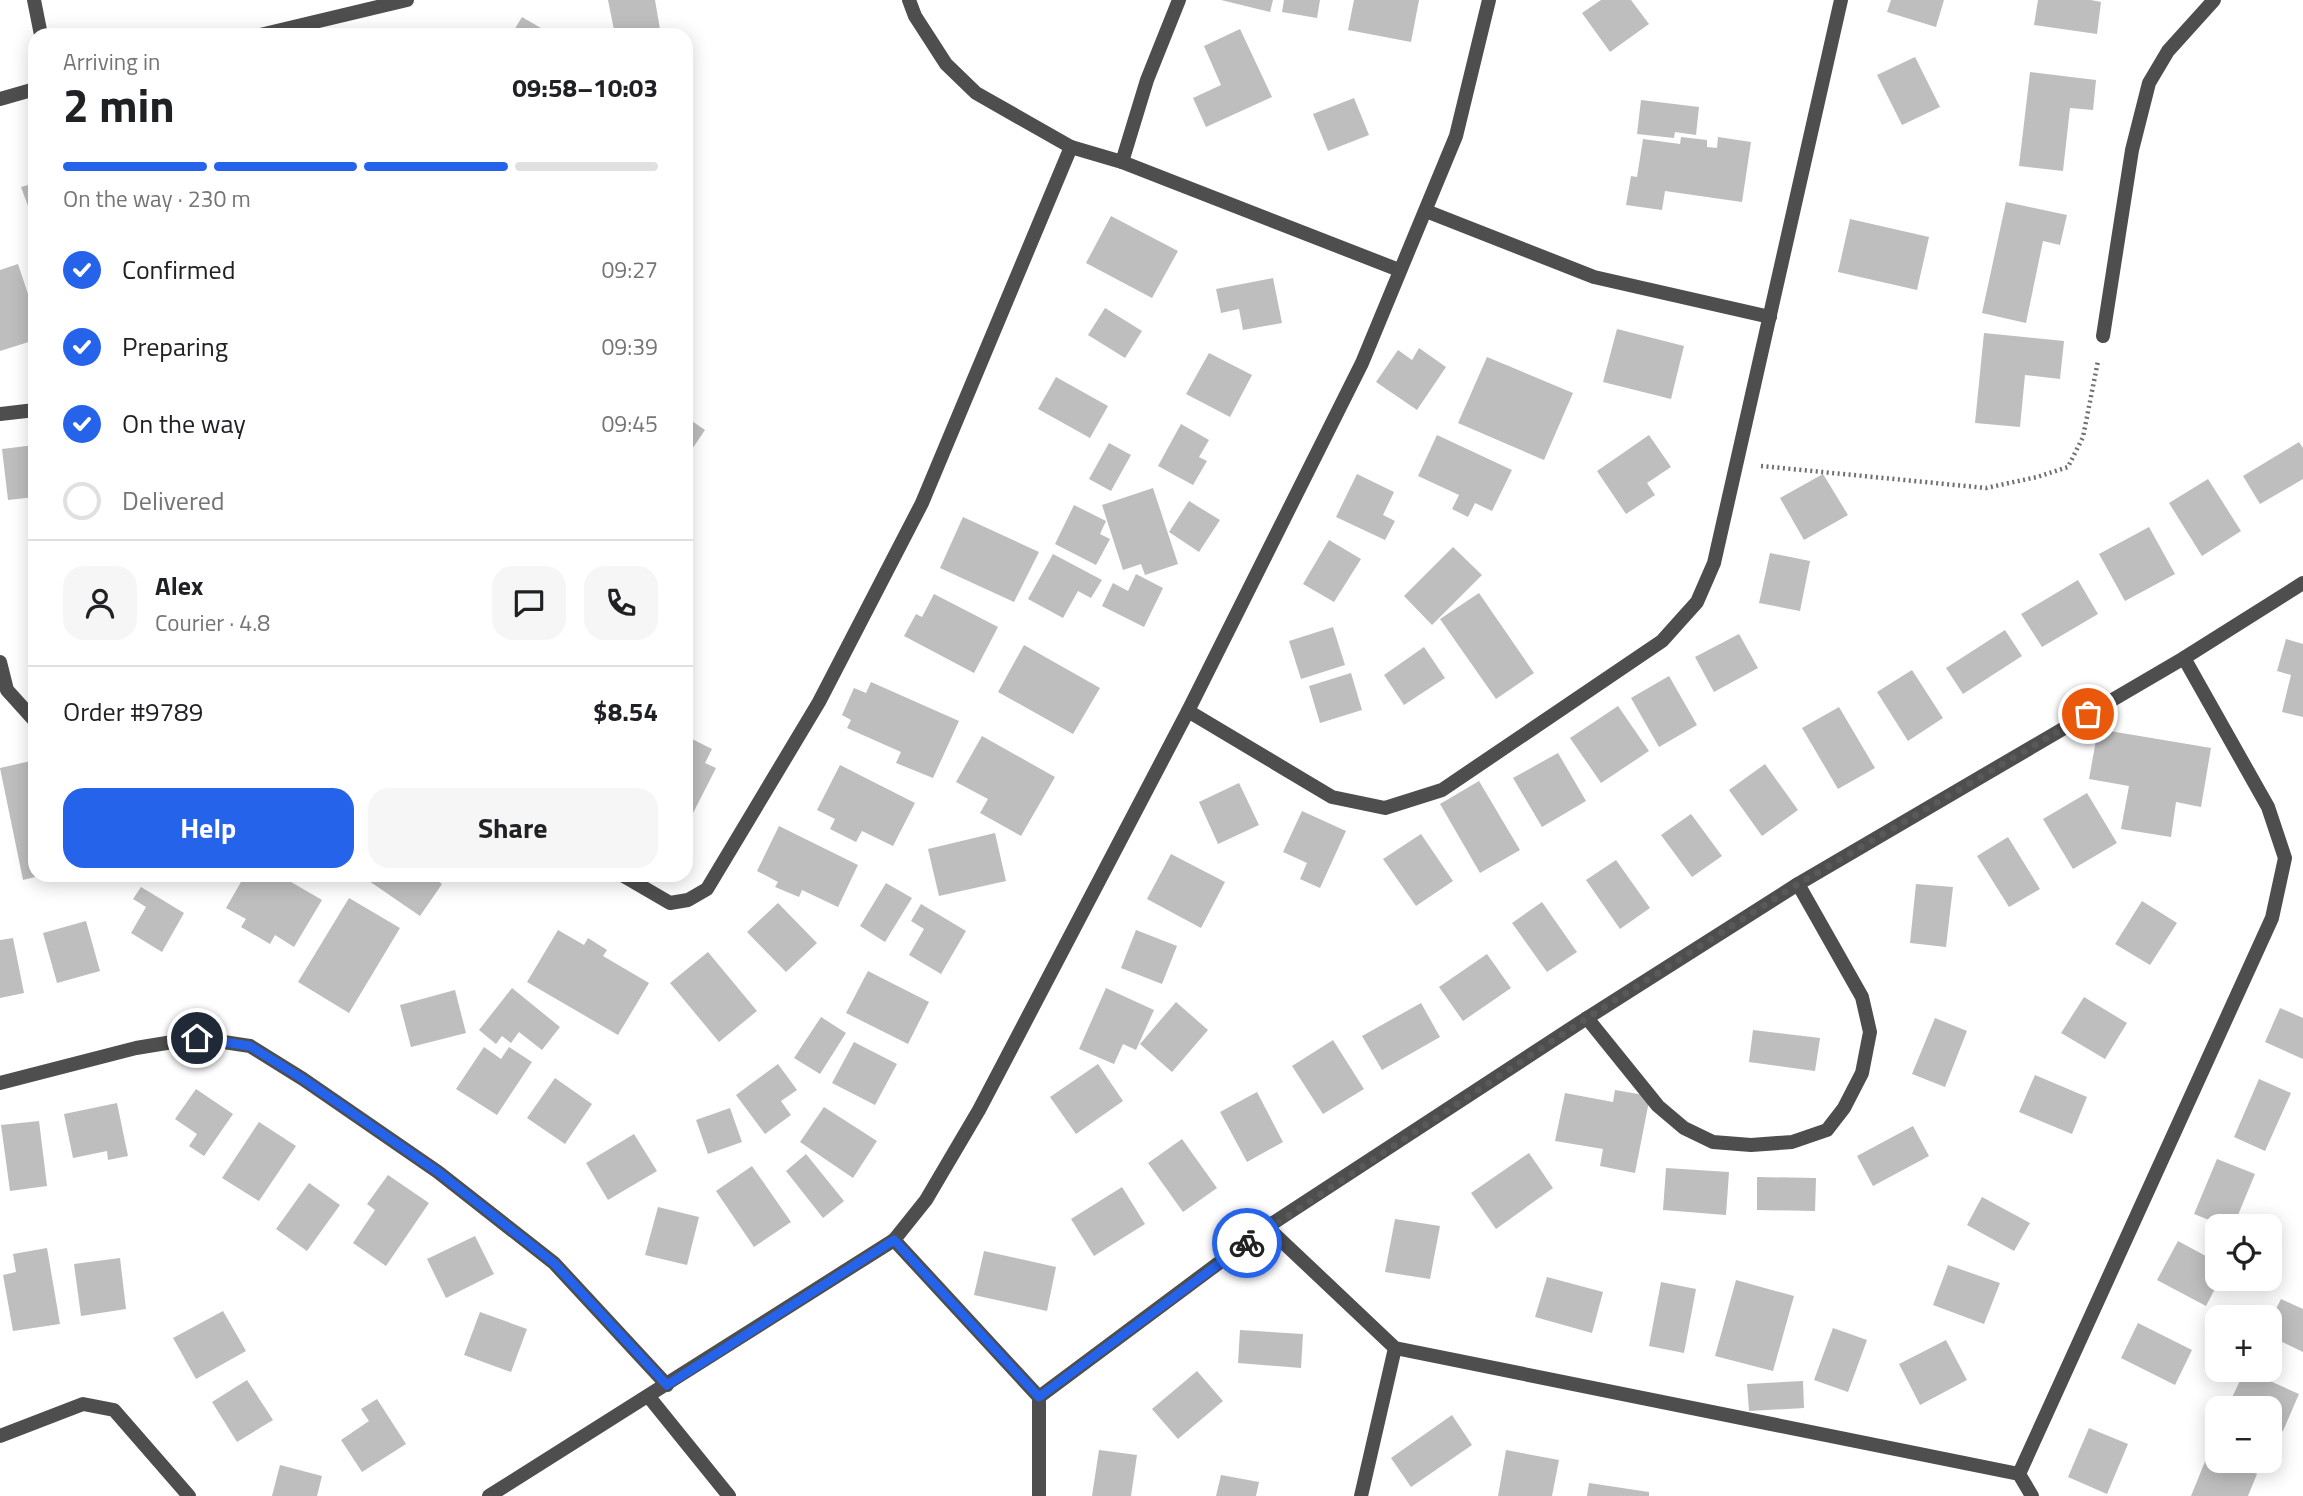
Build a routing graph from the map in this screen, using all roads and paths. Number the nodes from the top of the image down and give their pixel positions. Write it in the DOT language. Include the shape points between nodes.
graph roads {
  1 [pos="34,0"];
  2 [pos="407,0"];
  3 [pos="909,0"];
  4 [pos="1179,0"];
  5 [pos="1489,0"];
  6 [pos="1841,0"];
  7 [pos="2214,0"];
  8 [pos="40,28"];
  9 [pos="289,28"];
  10 [pos="28,91"];
  11 [pos="0,99"];
  12 [pos="1071,147"];
  13 [pos="1122,162"];
  14 [pos="1426,211"];
  15 [pos="1399,270"];
  16 [pos="1770,317"];
  17 [pos="2103,336"];
  18 [pos="28,411"];
  19 [pos="0,414"];
  20 [pos="1735,464"];
  21 [pos="2303,583"];
  22 [pos="2184,657"];
  23 [pos="0,662"];
  24 [pos="1188,711"];
  25 [pos="28,713"];
  26 [pos="634,882"];
  27 [pos="1798,884"];
  28 [pos="1587,1018"];
  29 [pos="0,1083"];
  30 [pos="1267,1227"];
  31 [pos="894,1240"];
  32 [pos="1395,1348"];
  33 [pos="667,1385"];
  34 [pos="649,1397"];
  35 [pos="1039,1397"];
  36 [pos="0,1436"];
  37 [pos="2019,1474"];
  38 [pos="189,1496"];
  39 [pos="489,1496"];
  40 [pos="729,1496"];
  41 [pos="1039,1496"];
  42 [pos="1361,1496"];
  43 [pos="2032,1496"];
  1 -- 8 [label="street"];
  2 -- 9 [label="street"];
  3 -- 12 [label="street" via="946,64 975,93"];
  4 -- 13 [label="street" via="1147,80"];
  5 -- 14 [label="street" via="1456,136"];
  6 -- 16 [label="street"];
  7 -- 17 [label="street" via="2168,51 2148,83"];
  10 -- 11 [label="street"];
  12 -- 13 [label="street"];
  12 -- 26 [label="street" via="922,503 819,702 707,889 688,900 670,902"];
  13 -- 15 [label="street"];
  14 -- 15 [label="street"];
  14 -- 16 [label="street" via="1594,277"];
  15 -- 24 [label="street" via="1362,363"];
  16 -- 20 [label="street"];
  17 -- 20 [label="path" via="2083,437 2068,467 1986,488"];
  18 -- 19 [label="street"];
  20 -- 24 [label="street" via="1714,563 1697,601 1662,641 1441,790 1385,808 1332,797"];
  21 -- 22 [label="street"];
  22 -- 27 [label="street"];
  22 -- 37 [label="street" via="2268,807 2285,858 2272,918"];
  23 -- 25 [label="street" via="7,690"];
  24 -- 31 [label="street" via="979,1110 926,1200"];
  27 -- 28 [label="street"];
  27 -- 28 [label="street" via="1862,997 1870,1032 1862,1073 1826,1130 1792,1142 1713,1142 1684,1128 1658,1106"];
  28 -- 30 [label="street"];
  29 -- 33 [label="street" via="136,1048 197,1038 250,1046 438,1172 554,1263"];
  30 -- 32 [label="street"];
  30 -- 35 [label="street"];
  31 -- 33 [label="street"];
  31 -- 35 [label="street"];
  32 -- 37 [label="street"];
  32 -- 42 [label="street"];
  33 -- 34 [label="street"];
  34 -- 39 [label="street"];
  34 -- 40 [label="street"];
  35 -- 41 [label="street"];
  36 -- 38 [label="street" via="83,1404 114,1410"];
  37 -- 43 [label="street"];
}
